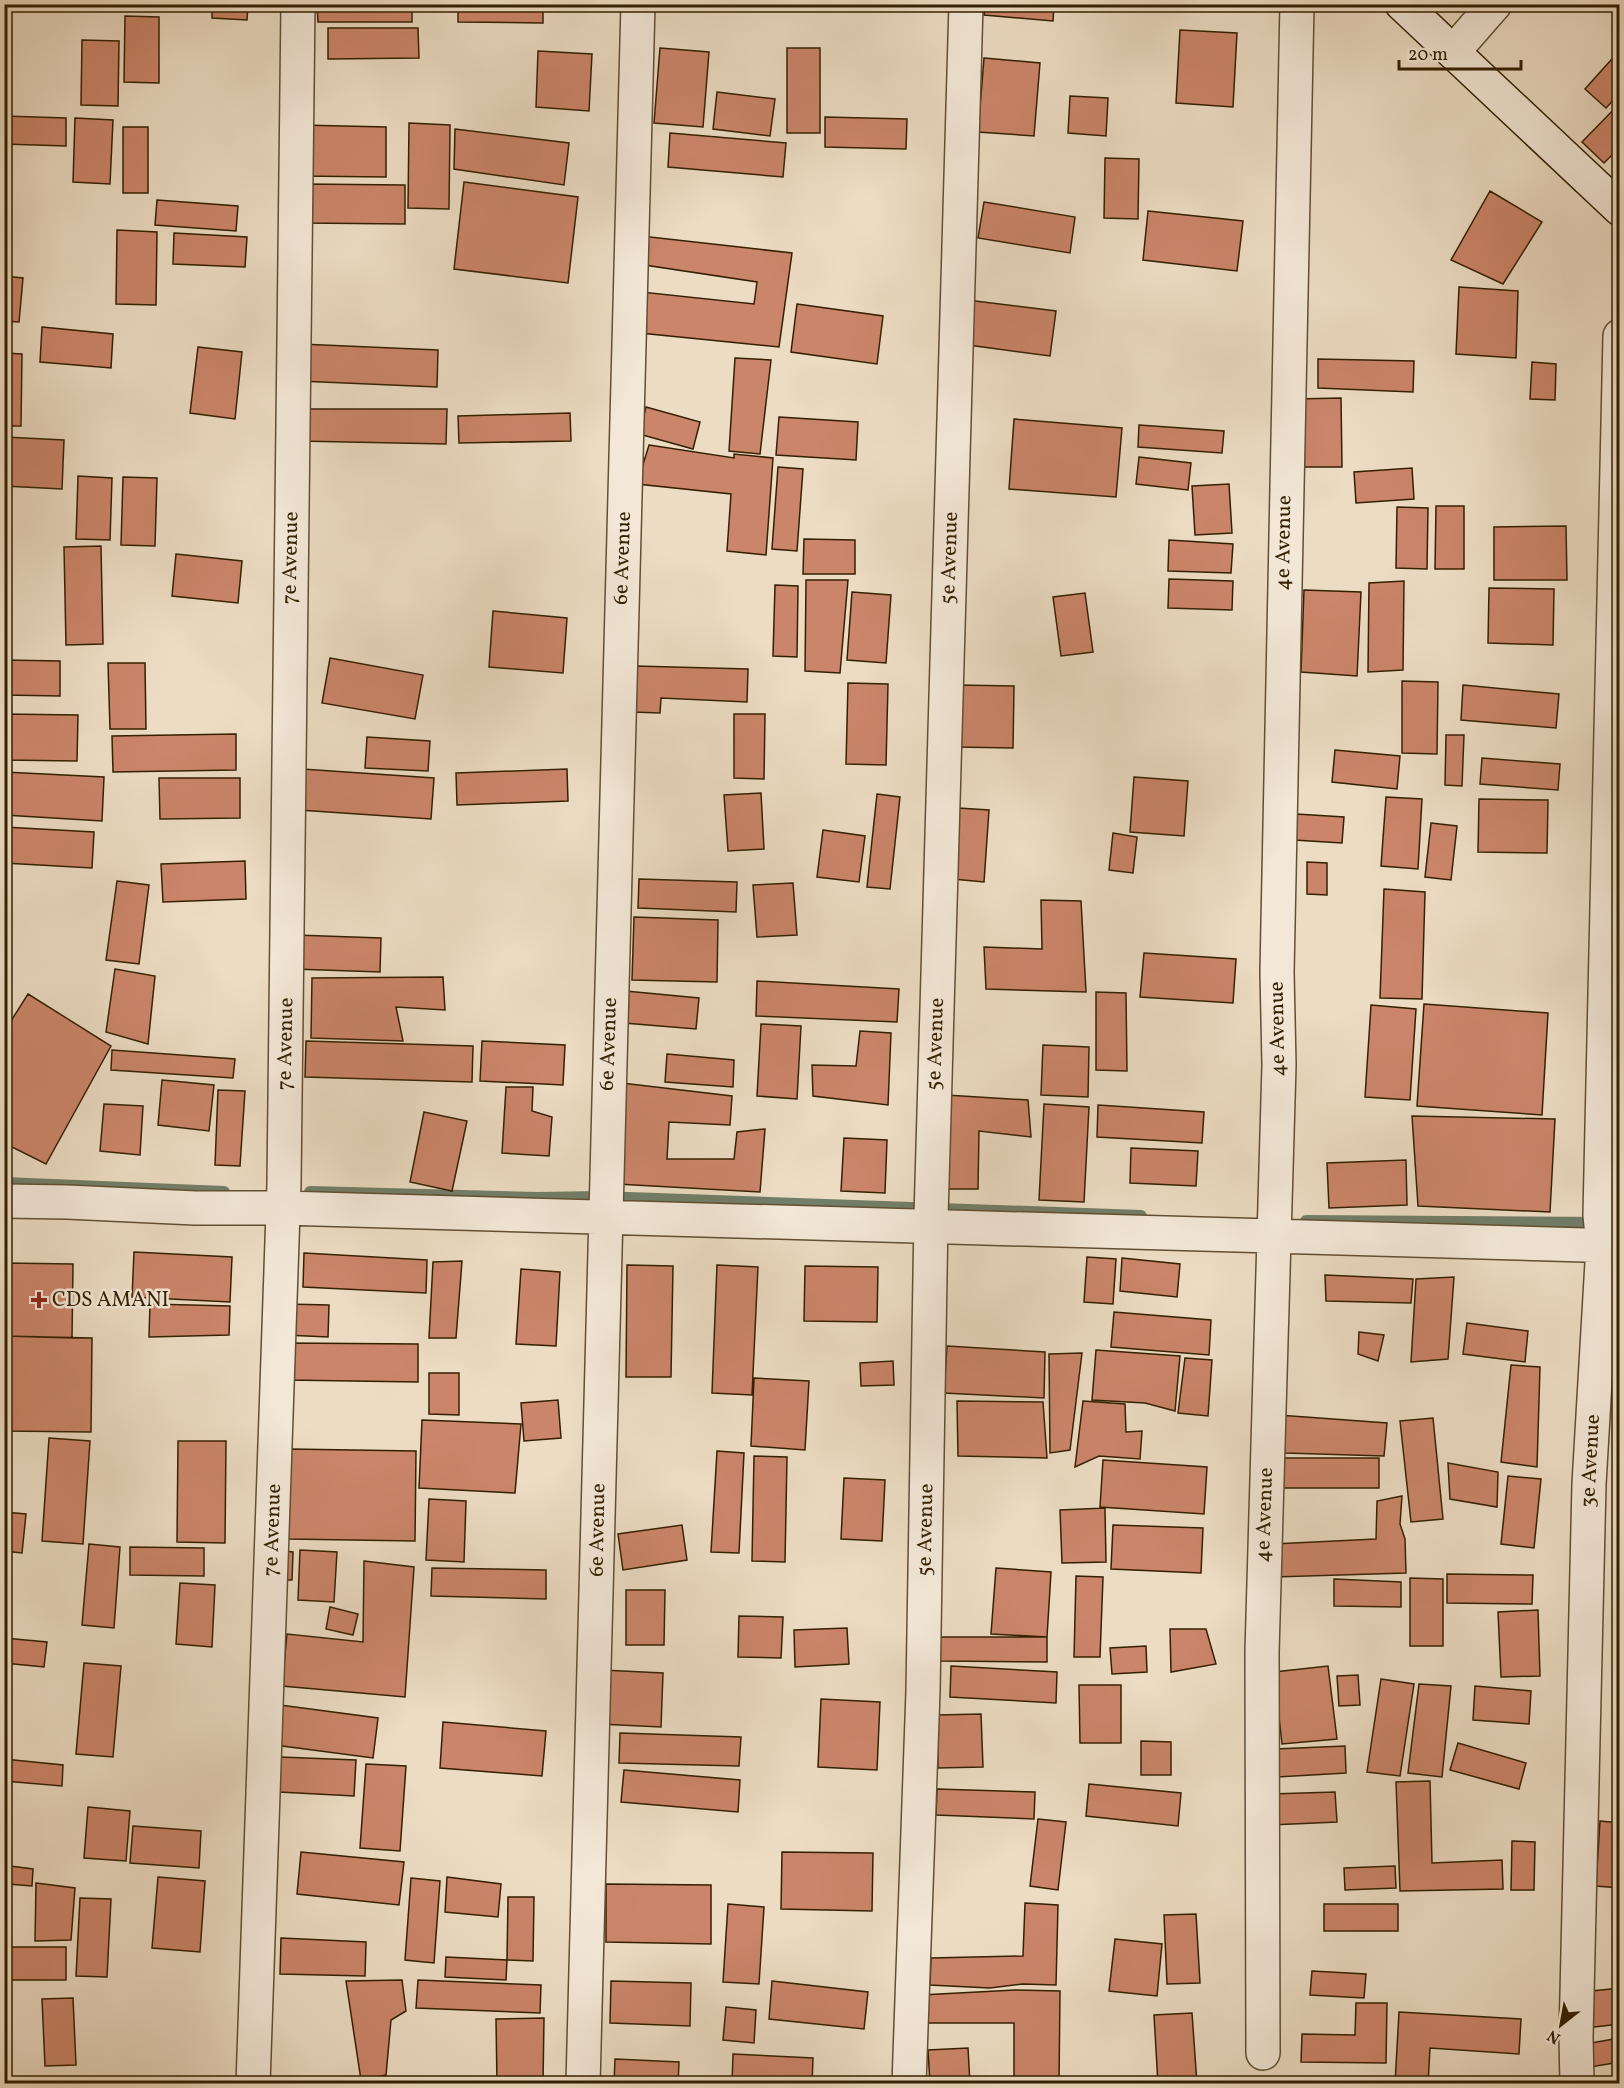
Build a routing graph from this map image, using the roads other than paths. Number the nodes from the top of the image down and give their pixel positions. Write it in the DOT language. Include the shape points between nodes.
graph roads {
  1 [pos="298,4"];
  2 [pos="638,4"];
  3 [pos="966,4"];
  4 [pos="1297,4"];
  5 [pos="1402,4"];
  6 [pos="1495,4"];
  7 [pos="1453,52"];
  8 [pos="1620,209"];
  9 [pos="1620,336"];
  10 [pos="283,1196"];
  11 [pos="4,1201"];
  12 [pos="605,1205"];
  13 [pos="931,1215"];
  14 [pos="1273,1224"];
  15 [pos="1606,1234"];
  16 [pos="1263,2053"];
  17 [pos="253,2084"];
  18 [pos="583,2084"];
  19 [pos="909,2084"];
  20 [pos="1577,2084"];
  1 -- 10 [label="street, 7e Avenue"];
  2 -- 12 [label="street, 6e Avenue"];
  3 -- 13 [label="street, 5e Avenue"];
  4 -- 14 [label="street, 4e Avenue"];
  5 -- 7 [label="street"];
  6 -- 7 [label="street"];
  7 -- 8 [label="street"];
  9 -- 15 [label="street, 3e Avenue"];
  10 -- 11 [label="street" via="195,1208"];
  10 -- 12 [label="street"];
  10 -- 17 [label="street, 7e Avenue"];
  12 -- 13 [label="street"];
  12 -- 18 [label="street, 6e Avenue"];
  13 -- 14 [label="street"];
  13 -- 19 [label="street, 5e Avenue" via="923,1691"];
  14 -- 15 [label="street"];
  14 -- 16 [label="street, 4e Avenue" via="1262,1652"];
  15 -- 20 [label="street, 3e Avenue" via="1589,1484"];
}
